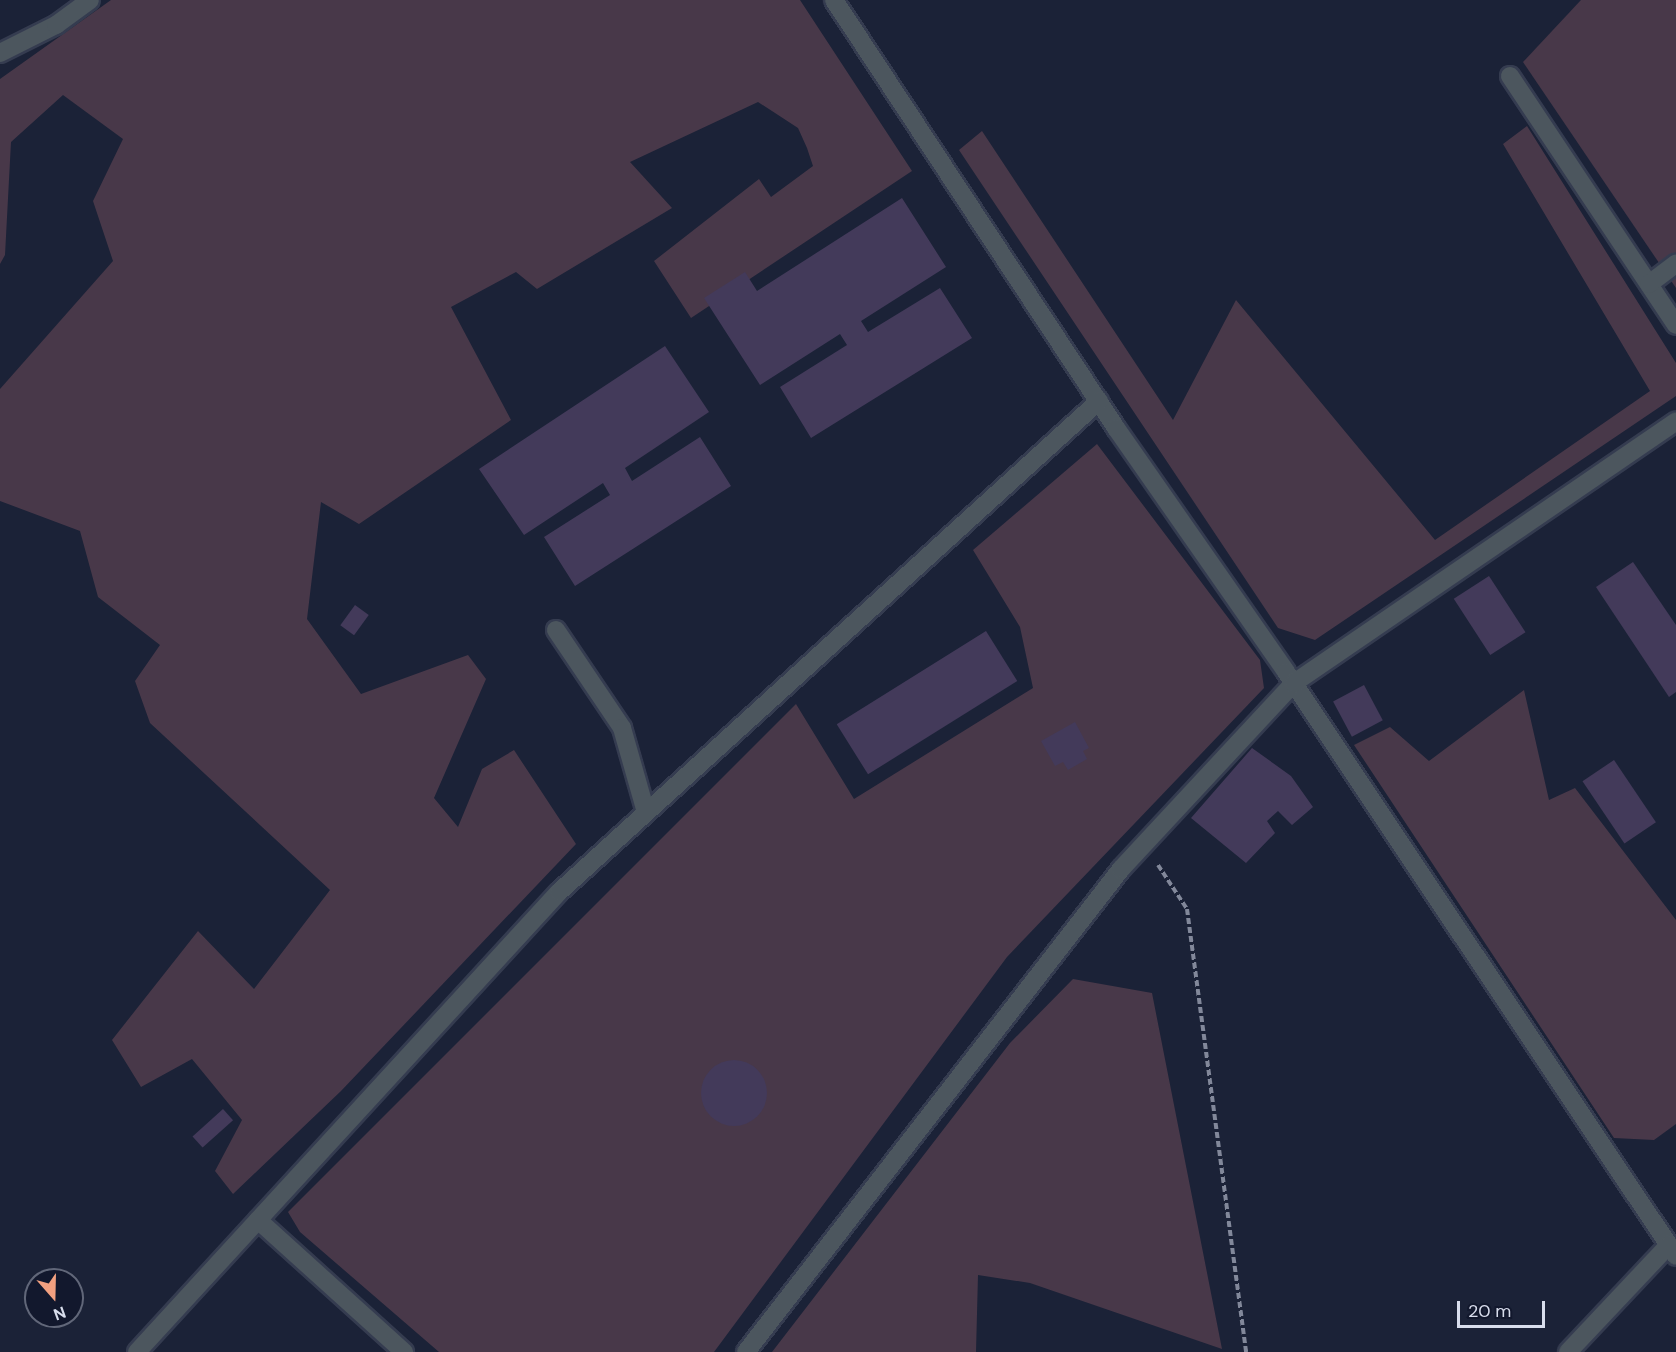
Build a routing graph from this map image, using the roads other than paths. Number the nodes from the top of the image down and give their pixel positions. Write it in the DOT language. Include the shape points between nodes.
graph roads {
  1 [pos="90,0"];
  2 [pos="834,0"];
  3 [pos="0,53"];
  4 [pos="1509,76"];
  5 [pos="1676,264"];
  6 [pos="1649,284"];
  7 [pos="1676,325"];
  8 [pos="1099,401"];
  9 [pos="1676,421"];
  10 [pos="556,630"];
  11 [pos="1294,683"];
  12 [pos="646,812"];
  13 [pos="258,1220"];
  14 [pos="1672,1250"];
  15 [pos="137,1352"];
  16 [pos="404,1352"];
  17 [pos="746,1352"];
  18 [pos="1568,1352"];
  1 -- 3 [label="street" via="56,25"];
  2 -- 8 [label="street"];
  4 -- 6 [label="street"];
  5 -- 6 [label="street"];
  6 -- 7 [label="street"];
  8 -- 11 [label="street"];
  8 -- 12 [label="street"];
  9 -- 11 [label="street"];
  10 -- 12 [label="street" via="622,728"];
  11 -- 14 [label="street"];
  11 -- 17 [label="street" via="1144,845"];
  12 -- 13 [label="street" via="559,892"];
  13 -- 15 [label="street"];
  13 -- 16 [label="street"];
  14 -- 18 [label="street"];
}
